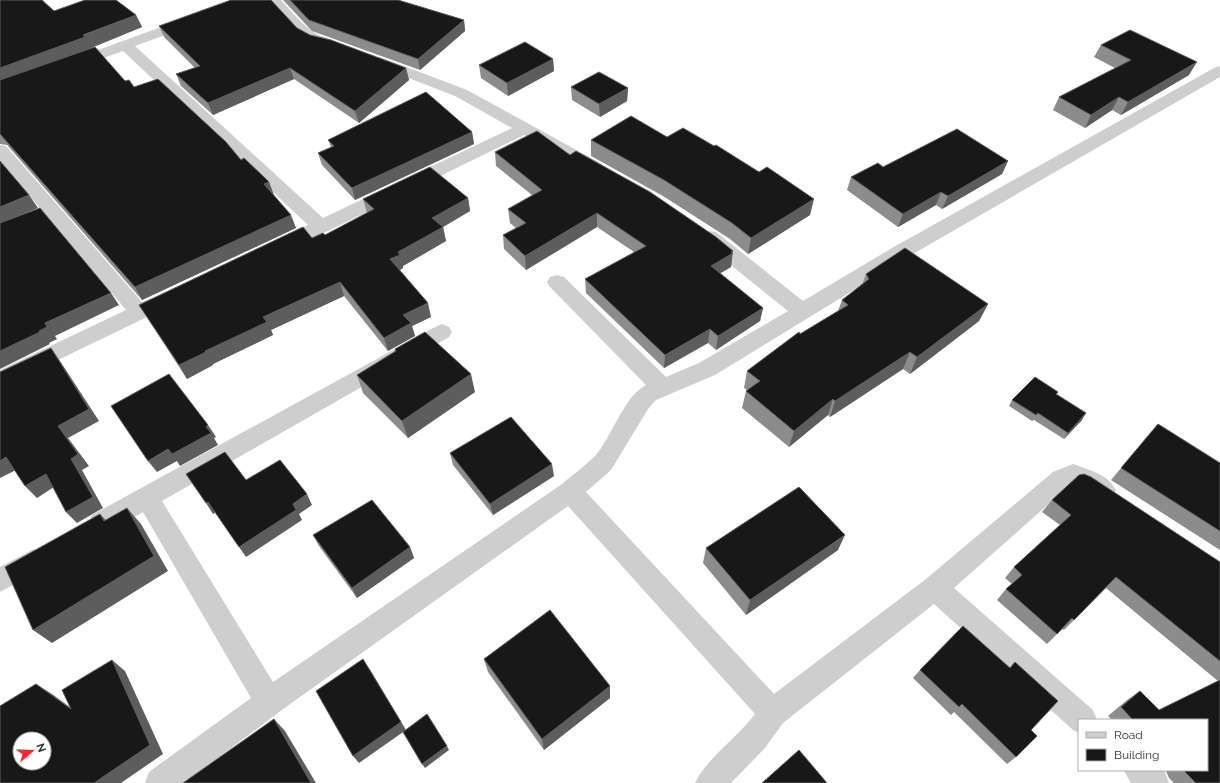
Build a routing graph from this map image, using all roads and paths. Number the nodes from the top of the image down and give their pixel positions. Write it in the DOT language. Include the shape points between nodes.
graph roads {
  1 [pos="248,0"];
  2 [pos="273,0"];
  3 [pos="125,45"];
  4 [pos="346,49"];
  5 [pos="368,57"];
  6 [pos="59,68"];
  7 [pos="1220,71"];
  8 [pos="524,129"];
  9 [pos="0,150"];
  10 [pos="608,174"];
  11 [pos="52,211"];
  12 [pos="33,219"];
  13 [pos="321,226"];
  14 [pos="698,228"];
  15 [pos="265,252"];
  16 [pos="556,282"];
  17 [pos="188,289"];
  18 [pos="802,311"];
  19 [pos="140,312"];
  20 [pos="442,332"];
  21 [pos="0,380"];
  22 [pos="662,387"];
  23 [pos="570,491"];
  24 [pos="146,497"];
  25 [pos="1122,502"];
  26 [pos="80,535"];
  27 [pos="53,550"];
  28 [pos="0,580"];
  29 [pos="936,588"];
  30 [pos="269,702"];
  31 [pos="773,713"];
  32 [pos="1082,719"];
  33 [pos="1140,771"];
  34 [pos="160,783"];
  35 [pos="710,783"];
  36 [pos="1154,783"];
  1 -- 3 [label="street"];
  2 -- 4 [label="street" via="306,35 319,42"];
  3 -- 6 [label="street"];
  3 -- 13 [label="street"];
  5 -- 8 [label="street" via="461,93"];
  7 -- 18 [label="street"];
  8 -- 10 [label="street"];
  8 -- 13 [label="street"];
  9 -- 11 [label="street"];
  11 -- 12 [label="street"];
  11 -- 19 [label="street"];
  13 -- 15 [label="street"];
  14 -- 18 [label="street"];
  16 -- 22 [label="street"];
  17 -- 19 [label="street"];
  18 -- 22 [label="street" via="707,370"];
  19 -- 21 [label="street"];
  20 -- 24 [label="street"];
  22 -- 23 [label="street" via="648,394 640,403 603,463"];
  23 -- 30 [label="street"];
  23 -- 31 [label="street"];
  24 -- 26 [label="street"];
  24 -- 30 [label="street"];
  25 -- 29 [label="street" via="1090,480 1073,474 1061,479"];
  27 -- 28 [label="street"];
  29 -- 31 [label="street"];
  29 -- 32 [label="street"];
  30 -- 34 [label="street"];
  31 -- 35 [label="street" via="755,738"];
  33 -- 36 [label="street"];
}
